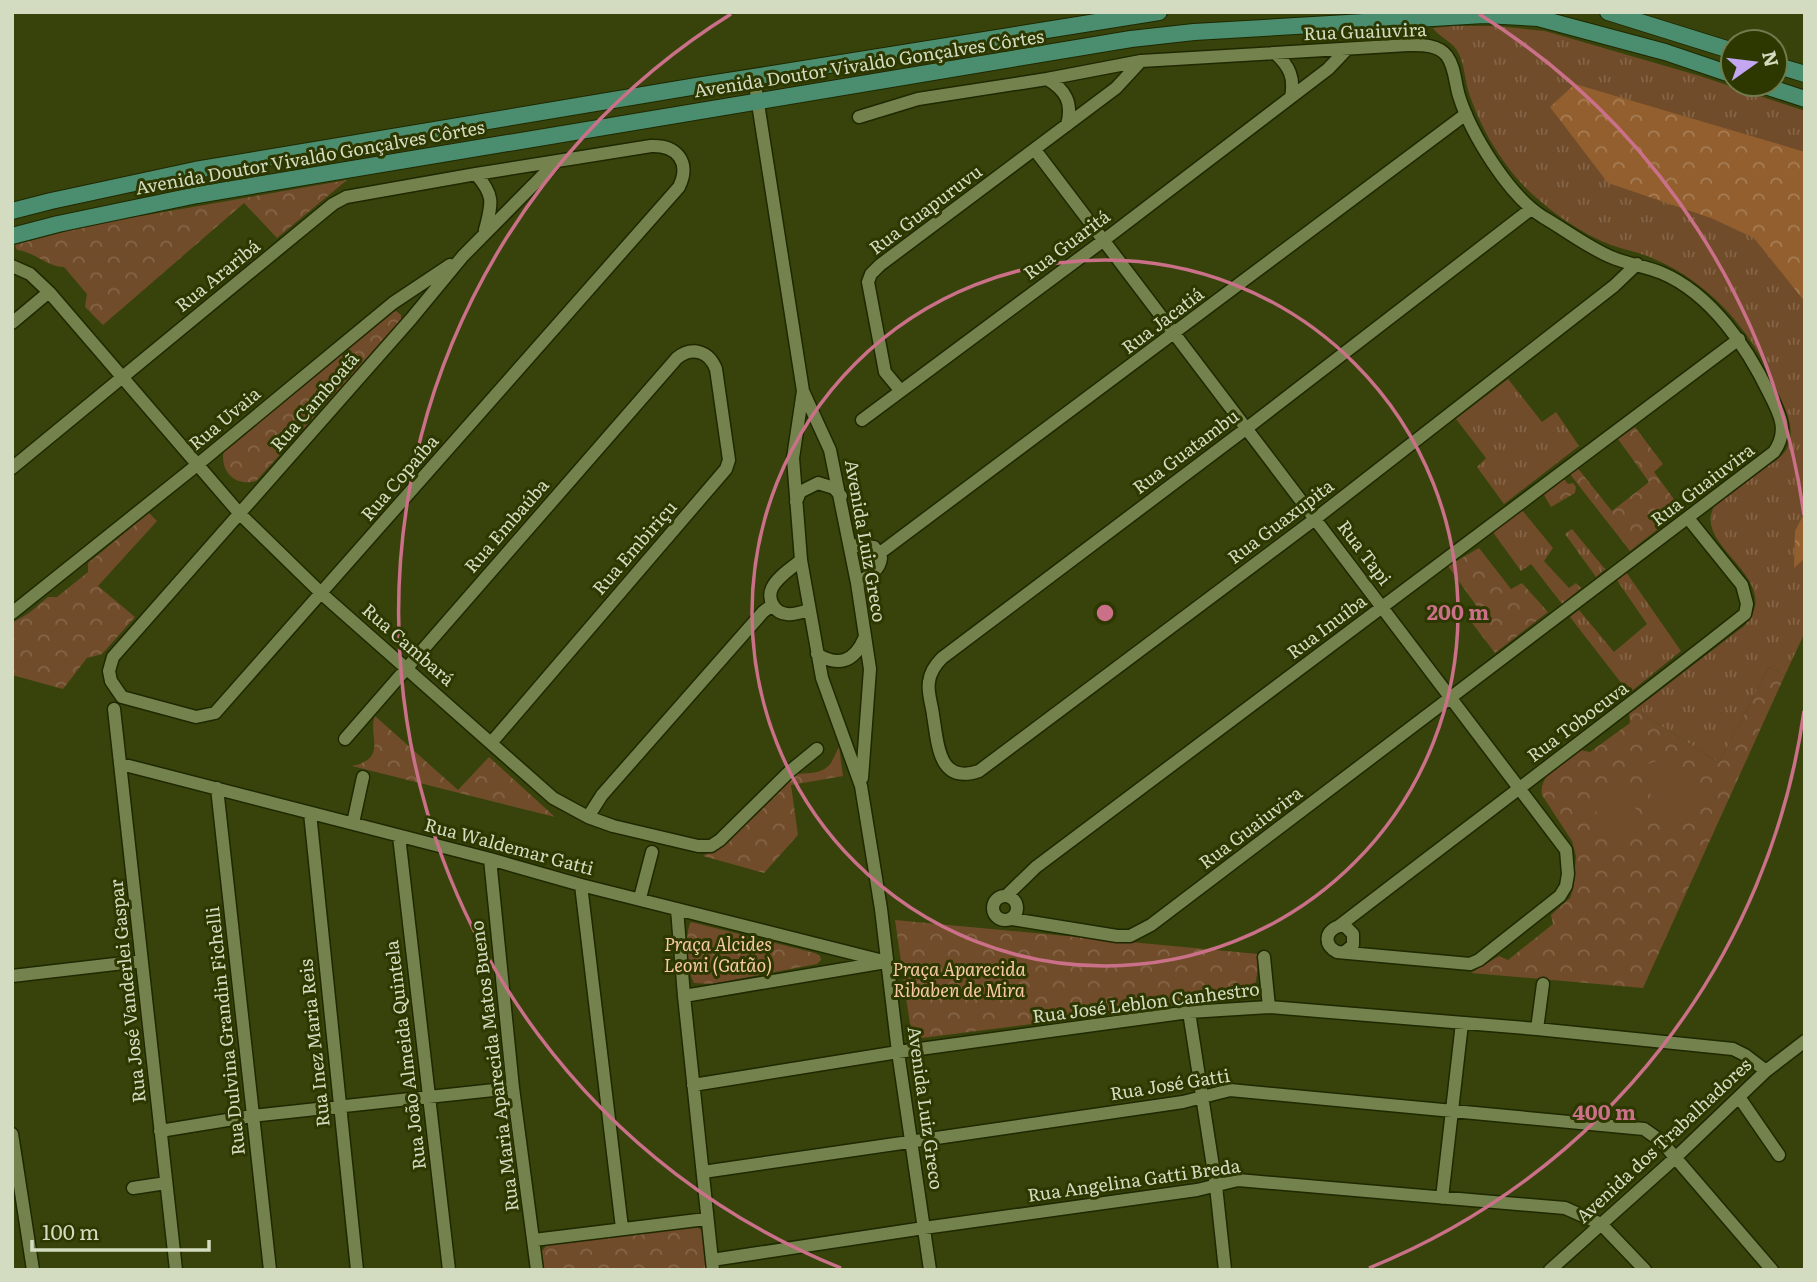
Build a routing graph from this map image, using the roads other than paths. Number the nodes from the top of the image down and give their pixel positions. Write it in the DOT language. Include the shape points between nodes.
graph roads {
  1 [pos="1159,12"];
  2 [pos="1608,12"];
  3 [pos="1719,47"];
  4 [pos="1347,49"];
  5 [pos="1275,53"];
  6 [pos="1141,61"];
  7 [pos="1719,70"];
  8 [pos="754,78"];
  9 [pos="1046,79"];
  10 [pos="1291,97"];
  11 [pos="758,102"];
  12 [pos="1466,114"];
  13 [pos="859,117"];
  14 [pos="1067,125"];
  15 [pos="1035,150"];
  16 [pos="681,161"];
  17 [pos="556,162"];
  18 [pos="476,173"];
  19 [pos="1531,209"];
  20 [pos="12,211"];
  21 [pos="485,233"];
  22 [pos="12,236"];
  23 [pos="1104,240"];
  24 [pos="463,256"];
  25 [pos="1637,264"];
  26 [pos="12,266"];
  27 [pos="49,292"];
  28 [pos="393,303"];
  29 [pos="411,319"];
  30 [pos="12,323"];
  31 [pos="1174,335"];
  32 [pos="1739,339"];
  33 [pos="703,353"];
  34 [pos="123,377"];
  35 [pos="900,390"];
  36 [pos="803,391"];
  37 [pos="862,420"];
  38 [pos="1247,428"];
  39 [pos="197,465"];
  40 [pos="12,468"];
  41 [pos="841,496"];
  42 [pos="795,503"];
  43 [pos="240,514"];
  44 [pos="1688,518"];
  45 [pos="1315,519"];
  46 [pos="850,545"];
  47 [pos="880,553"];
  48 [pos="801,560"];
  49 [pos="857,583"];
  50 [pos="322,594"];
  51 [pos="772,605"];
  52 [pos="1383,607"];
  53 [pos="809,610"];
  54 [pos="12,613"];
  55 [pos="864,639"];
  56 [pos="817,654"];
  57 [pos="407,666"];
  58 [pos="109,671"];
  59 [pos="1451,698"];
  60 [pos="114,709"];
  61 [pos="345,739"];
  62 [pos="491,743"];
  63 [pos="817,749"];
  64 [pos="940,755"];
  65 [pos="121,764"];
  66 [pos="363,777"];
  67 [pos="861,786"];
  68 [pos="217,788"];
  69 [pos="1519,788"];
  70 [pos="310,813"];
  71 [pos="588,817"];
  72 [pos="353,823"];
  73 [pos="399,836"];
  74 [pos="652,852"];
  75 [pos="490,859"];
  76 [pos="581,885"];
  77 [pos="1006,896"];
  78 [pos="640,898"];
  79 [pos="677,909"];
  80 [pos="1012,919"];
  81 [pos="1339,926"];
  82 [pos="824,947"];
  83 [pos="1345,952"];
  84 [pos="1264,957"];
  85 [pos="141,961"];
  86 [pos="887,962"];
  87 [pos="810,973"];
  88 [pos="12,976"];
  89 [pos="1543,985"];
  90 [pos="684,996"];
  91 [pos="1269,1006"];
  92 [pos="1189,1012"];
  93 [pos="1462,1023"];
  94 [pos="1537,1029"];
  95 [pos="1805,1041"];
  96 [pos="898,1052"];
  97 [pos="1766,1071"];
  98 [pos="693,1085"];
  99 [pos="513,1088"];
  100 [pos="429,1097"];
  101 [pos="1203,1097"];
  102 [pos="1739,1097"];
  103 [pos="340,1108"];
  104 [pos="1452,1113"];
  105 [pos="252,1116"];
  106 [pos="160,1130"];
  107 [pos="12,1134"];
  108 [pos="912,1142"];
  109 [pos="1779,1155"];
  110 [pos="1674,1159"];
  111 [pos="703,1172"];
  112 [pos="166,1183"];
  113 [pos="1216,1186"];
  114 [pos="133,1188"];
  115 [pos="1442,1198"];
  116 [pos="706,1219"];
  117 [pos="1601,1224"];
  118 [pos="622,1228"];
  119 [pos="924,1228"];
  120 [pos="534,1240"];
  121 [pos="713,1265"];
  122 [pos="33,1270"];
  123 [pos="176,1270"];
  124 [pos="270,1270"];
  125 [pos="358,1270"];
  126 [pos="449,1270"];
  127 [pos="537,1270"];
  128 [pos="930,1270"];
  129 [pos="1225,1270"];
  130 [pos="1550,1270"];
  131 [pos="1645,1270"];
  132 [pos="1772,1270"];
  1 -- 8 [label="main road, Avenida Doutor Vivaldo Gonçalves Côrtes"];
  2 -- 3 [label="main road"];
  4 -- 5 [label="street, Rua Guaiuvira"];
  4 -- 10 [label="street, Rua Guaritá"];
  4 -- 12 [label="street, Rua Guaiuvira" via="1437,48 1451,64"];
  5 -- 6 [label="street, Rua Guaiuvira"];
  5 -- 10 [label="street" via="1292,73"];
  6 -- 9 [label="street, Rua Guaiuvira"];
  6 -- 14 [label="street, Rua Guapuruvu" via="1116,88"];
  7 -- 11 [label="main road, Avenida Doutor Vivaldo Gonçalves Côrtes" via="1538,18 1484,15 1143,38"];
  8 -- 11 [label="street, Avenida Luiz Greco"];
  8 -- 20 [label="main road, Avenida Doutor Vivaldo Gonçalves Côrtes" via="195,170"];
  9 -- 13 [label="street, Rua Guaiuvira" via="918,99"];
  9 -- 14 [label="street" via="1066,94"];
  10 -- 23 [label="street, Rua Guaritá"];
  11 -- 22 [label="main road, Avenida Doutor Vivaldo Gonçalves Côrtes" via="197,195"];
  11 -- 36 [label="street, Avenida Luiz Greco"];
  12 -- 19 [label="street, Rua Guaiuvira" via="1480,144"];
  12 -- 31 [label="street, Rua Jacatiá"];
  14 -- 15 [label="street, Rua Guapuruvu"];
  15 -- 23 [label="street, Rua Tapi"];
  15 -- 35 [label="street, Rua Guapuruvu" via="871,274 868,282 885,372"];
  16 -- 17 [label="street, Rua Araribá" via="663,146 651,146"];
  16 -- 50 [label="street, Rua Copaíba" via="684,178 679,187"];
  17 -- 18 [label="street, Rua Araribá"];
  17 -- 21 [label="street, Rua Camboatã"];
  18 -- 21 [label="street" via="492,203"];
  18 -- 34 [label="street, Rua Araribá" via="346,197 333,204"];
  19 -- 25 [label="street, Rua Guaiuvira" via="1611,257"];
  19 -- 38 [label="street, Rua Guatambu"];
  21 -- 24 [label="street, Rua Camboatã"];
  23 -- 31 [label="street, Rua Tapi"];
  23 -- 35 [label="street, Rua Guaritá"];
  24 -- 28 [label="street, Rua Uvaia"];
  24 -- 29 [label="street, Rua Camboatã"];
  25 -- 32 [label="street, Rua Guaiuvira" via="1688,289"];
  25 -- 45 [label="street, Rua Guaxupita"];
  26 -- 27 [label="street, Rua Cambará" via="30,274"];
  27 -- 30 [label="street"];
  27 -- 34 [label="street, Rua Cambará"];
  28 -- 29 [label="street"];
  28 -- 39 [label="street, Rua Uvaia"];
  29 -- 43 [label="street, Rua Camboatã"];
  31 -- 38 [label="street, Rua Tapi"];
  31 -- 47 [label="street, Rua Jacatiá"];
  32 -- 44 [label="street, Rua Guaiuvira" via="1778,411 1783,425 1780,444"];
  32 -- 52 [label="street, Rua Inuíba"];
  33 -- 57 [label="street, Rua Embaúba" via="689,351 677,358"];
  33 -- 62 [label="street, Rua Embiriçu" via="716,369 729,460 726,469"];
  34 -- 39 [label="street, Rua Cambará"];
  34 -- 40 [label="street, Rua Araribá"];
  35 -- 37 [label="street, Rua Guaritá"];
  36 -- 41 [label="street, Avenida Luiz Greco" via="830,450"];
  36 -- 42 [label="street, Avenida Luiz Greco" via="793,458"];
  38 -- 45 [label="street, Rua Tapi"];
  38 -- 64 [label="street, Rua Guatambu" via="942,658 928,684"];
  39 -- 43 [label="street, Rua Cambará"];
  39 -- 54 [label="street, Rua Uvaia"];
  41 -- 42 [label="street" via="834,488 818,483 800,492"];
  41 -- 46 [label="street, Avenida Luiz Greco"];
  42 -- 48 [label="street, Avenida Luiz Greco"];
  43 -- 50 [label="street, Rua Cambará"];
  43 -- 58 [label="street, Rua Camboatã" via="113,657"];
  44 -- 59 [label="street, Rua Guaiuvira"];
  44 -- 69 [label="street, Rua Tobocuva" via="1742,585 1745,614"];
  45 -- 52 [label="street, Rua Tapi"];
  45 -- 64 [label="street, Rua Guaxupita" via="979,771 956,773"];
  46 -- 47 [label="street" via="870,546"];
  46 -- 49 [label="street, Avenida Luiz Greco"];
  47 -- 49 [label="street, Rua Jacatiá" via="879,566"];
  48 -- 51 [label="street" via="772,588"];
  48 -- 53 [label="street, Avenida Luiz Greco"];
  49 -- 55 [label="street, Avenida Luiz Greco"];
  50 -- 57 [label="street, Rua Cambará"];
  50 -- 58 [label="street, Rua Copaíba" via="222,706 206,716 122,697 110,681"];
  51 -- 53 [label="street" via="786,614"];
  51 -- 71 [label="street" via="602,795"];
  52 -- 59 [label="street, Rua Tapi"];
  52 -- 77 [label="street, Rua Inuíba" via="1036,867"];
  53 -- 56 [label="street, Avenida Luiz Greco"];
  55 -- 56 [label="street" via="849,660"];
  55 -- 67 [label="street, Avenida Luiz Greco" via="870,669"];
  56 -- 67 [label="street, Avenida Luiz Greco"];
  57 -- 61 [label="street, Rua Embaúba"];
  57 -- 62 [label="street, Rua Cambará"];
  59 -- 69 [label="street, Rua Tapi"];
  59 -- 80 [label="street, Rua Guaiuvira" via="1139,932 1118,936"];
  60 -- 65 [label="street, Rua José Vanderlei Gaspar"];
  62 -- 71 [label="street, Rua Cambará" via="553,798"];
  63 -- 71 [label="street, Rua Cambará" via="710,846"];
  65 -- 68 [label="street, Rua Waldemar Gatti"];
  65 -- 85 [label="street, Rua José Vanderlei Gaspar"];
  66 -- 72 [label="street"];
  67 -- 86 [label="street, Avenida Luiz Greco"];
  68 -- 70 [label="street, Rua Waldemar Gatti"];
  68 -- 105 [label="street, Rua Dulvina Grandin Fichelli"];
  69 -- 81 [label="street, Rua Tobocuva"];
  69 -- 83 [label="street, Rua Tapi" via="1566,850 1568,874 1560,896 1470,964"];
  70 -- 72 [label="street, Rua Waldemar Gatti"];
  70 -- 103 [label="street, Rua Inez Maria Reis"];
  72 -- 73 [label="street, Rua Waldemar Gatti"];
  73 -- 75 [label="street, Rua Waldemar Gatti"];
  73 -- 100 [label="street, Rua João Almeida Quintela"];
  74 -- 78 [label="street"];
  75 -- 76 [label="street, Rua Waldemar Gatti"];
  75 -- 99 [label="street, Rua Maria Aparecida Matos Bueno"];
  76 -- 78 [label="street, Rua Waldemar Gatti"];
  76 -- 118 [label="street"];
  77 -- 80 [label="street" via="1017,905"];
  77 -- 80 [label="street" via="999,898 993,911 1005,921"];
  78 -- 79 [label="street, Rua Waldemar Gatti"];
  79 -- 82 [label="street, Rua Waldemar Gatti"];
  79 -- 90 [label="street"];
  81 -- 83 [label="street" via="1353,933 1353,944"];
  81 -- 83 [label="street" via="1332,928 1327,942 1337,952"];
  82 -- 86 [label="street, Rua Waldemar Gatti"];
  82 -- 87 [label="street" via="830,956 827,965"];
  84 -- 91 [label="street"];
  85 -- 88 [label="street"];
  85 -- 106 [label="street, Rua José Vanderlei Gaspar"];
  86 -- 87 [label="street"];
  86 -- 96 [label="street, Avenida Luiz Greco"];
  87 -- 90 [label="street"];
  89 -- 94 [label="street"];
  90 -- 98 [label="street"];
  91 -- 92 [label="street, Rua José Leblon Canhestro"];
  91 -- 93 [label="street, Rua José Leblon Canhestro"];
  92 -- 96 [label="street, Rua José Leblon Canhestro"];
  92 -- 101 [label="street"];
  93 -- 94 [label="street, Rua José Leblon Canhestro"];
  93 -- 104 [label="street"];
  94 -- 97 [label="street, Rua José Leblon Canhestro" via="1732,1049"];
  95 -- 97 [label="street, Avenida dos Trabalhadores"];
  96 -- 98 [label="street, Rua José Leblon Canhestro"];
  96 -- 108 [label="street, Avenida Luiz Greco"];
  97 -- 102 [label="street, Avenida dos Trabalhadores"];
  98 -- 111 [label="street"];
  99 -- 100 [label="street"];
  99 -- 120 [label="street, Rua Maria Aparecida Matos Bueno"];
  100 -- 103 [label="street"];
  100 -- 126 [label="street, Rua João Almeida Quintela"];
  101 -- 104 [label="street, Rua José Gatti" via="1230,1090"];
  101 -- 108 [label="street, Rua José Gatti"];
  101 -- 113 [label="street"];
  102 -- 109 [label="street"];
  102 -- 110 [label="street, Avenida dos Trabalhadores"];
  103 -- 105 [label="street"];
  103 -- 125 [label="street, Rua Inez Maria Reis"];
  104 -- 110 [label="street, Rua José Gatti" via="1644,1129 1661,1141"];
  104 -- 115 [label="street"];
  105 -- 106 [label="street"];
  105 -- 124 [label="street, Rua Dulvina Grandin Fichelli"];
  106 -- 112 [label="street, Rua José Vanderlei Gaspar"];
  107 -- 122 [label="street"];
  108 -- 111 [label="street, Rua José Gatti"];
  108 -- 119 [label="street, Avenida Luiz Greco"];
  110 -- 117 [label="street, Avenida dos Trabalhadores"];
  110 -- 132 [label="street, Rua José Gatti"];
  111 -- 116 [label="street"];
  112 -- 114 [label="street"];
  112 -- 123 [label="street, Rua José Vanderlei Gaspar"];
  113 -- 115 [label="street, Rua Angelina Gatti Breda" via="1238,1180"];
  113 -- 119 [label="street, Rua Angelina Gatti Breda"];
  113 -- 129 [label="street"];
  115 -- 117 [label="street, Rua Angelina Gatti Breda" via="1565,1208"];
  116 -- 118 [label="street"];
  116 -- 121 [label="street"];
  117 -- 130 [label="street, Avenida dos Trabalhadores"];
  117 -- 131 [label="street"];
  118 -- 120 [label="street"];
  119 -- 121 [label="street, Rua Angelina Gatti Breda"];
  119 -- 128 [label="street, Avenida Luiz Greco"];
  120 -- 127 [label="street, Rua Maria Aparecida Matos Bueno"];
}
